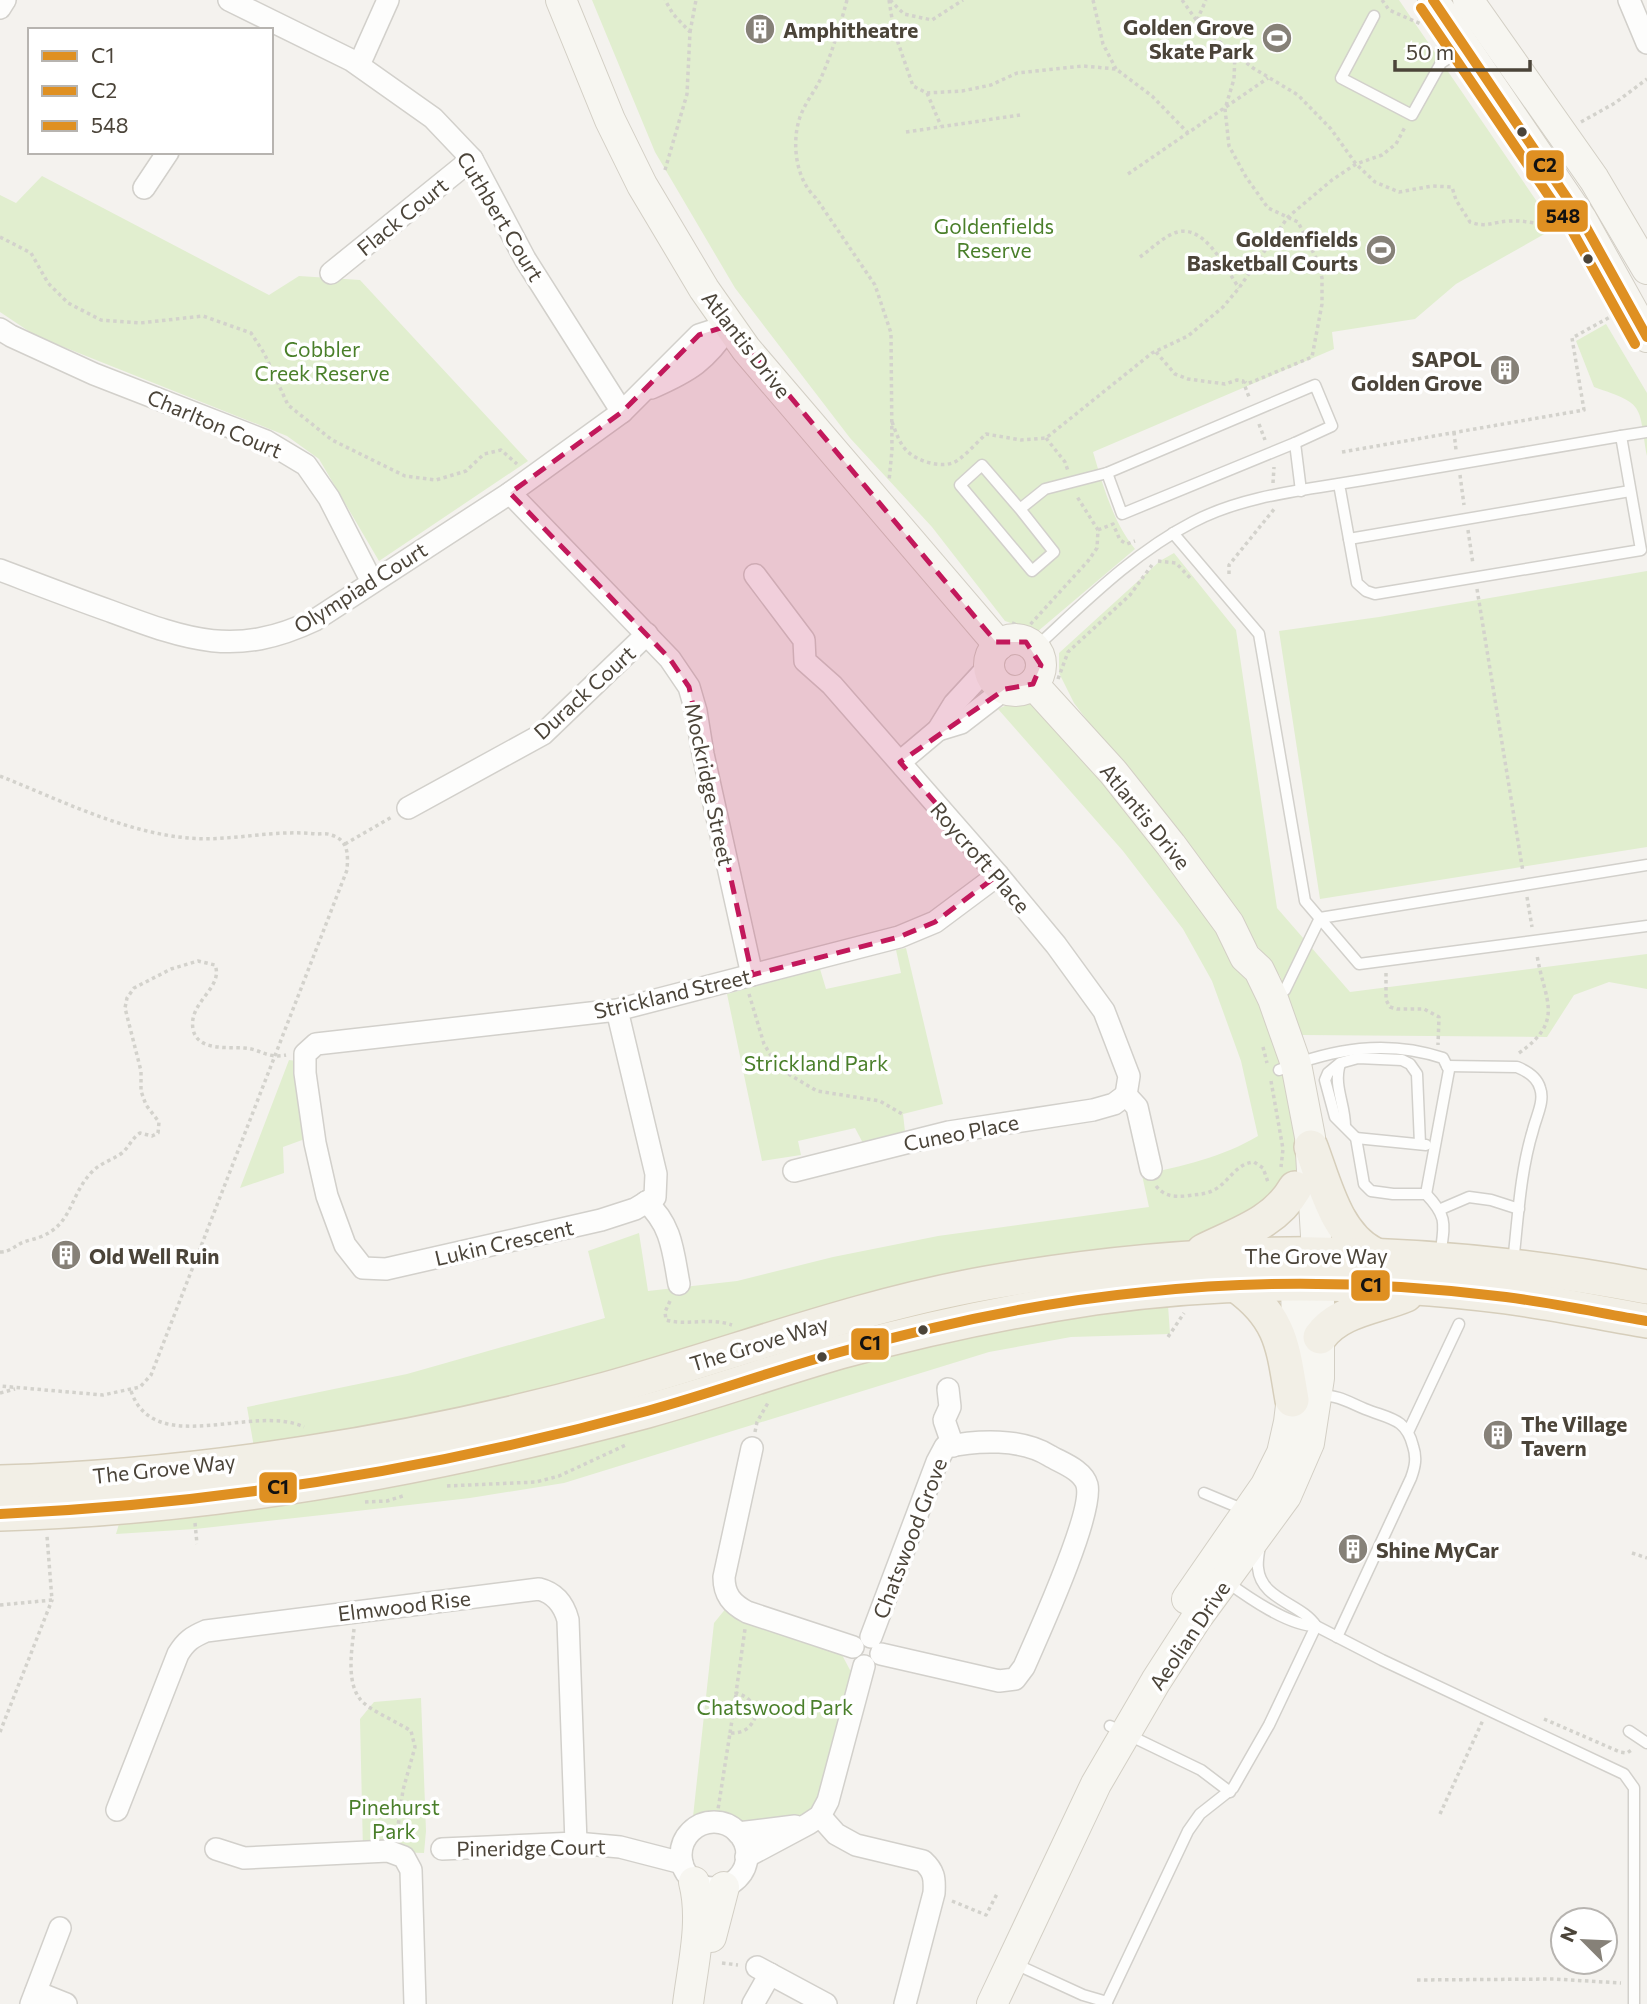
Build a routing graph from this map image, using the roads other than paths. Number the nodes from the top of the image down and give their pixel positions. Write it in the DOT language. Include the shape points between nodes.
graph roads {
  1 [pos="5,0"];
  2 [pos="229,0"];
  3 [pos="388,0"];
  4 [pos="561,0"];
  5 [pos="1468,0"];
  6 [pos="1629,0"];
  7 [pos="0,8"];
  8 [pos="1430,13"];
  9 [pos="1374,16"];
  10 [pos="256,22"];
  11 [pos="273,29"];
  12 [pos="1647,43"];
  13 [pos="1464,48"];
  14 [pos="359,65"];
  15 [pos="167,154"];
  16 [pos="472,159"];
  17 [pos="1594,179"];
  18 [pos="144,188"];
  19 [pos="1616,242"];
  20 [pos="331,273"];
  21 [pos="730,326"];
  22 [pos="0,329"];
  23 [pos="1647,337"];
  24 [pos="622,412"];
  25 [pos="1647,432"];
  26 [pos="1620,436"];
  27 [pos="1295,443"];
  28 [pos="1107,473"];
  29 [pos="1339,484"];
  30 [pos="1301,491"];
  31 [pos="1630,492"];
  32 [pos="510,493"];
  33 [pos="1020,509"];
  34 [pos="1174,533"];
  35 [pos="1349,540"];
  36 [pos="0,570"];
  37 [pos="755,576"];
  38 [pos="372,582"];
  39 [pos="647,634"];
  40 [pos="1035,648"];
  41 [pos="1015,665"];
  42 [pos="900,762"];
  43 [pos="408,808"];
  44 [pos="1647,865"];
  45 [pos="998,875"];
  46 [pos="1320,918"];
  47 [pos="1647,926"];
  48 [pos="1245,957"];
  49 [pos="750,982"];
  50 [pos="1273,999"];
  51 [pos="617,1010"];
  52 [pos="305,1063"];
  53 [pos="1447,1066"];
  54 [pos="1287,1067"];
  55 [pos="1126,1094"];
  56 [pos="1356,1138"];
  57 [pos="1420,1144"];
  58 [pos="1436,1146"];
  59 [pos="1311,1147"];
  60 [pos="1151,1169"];
  61 [pos="794,1171"];
  62 [pos="1283,1180"];
  63 [pos="1426,1194"];
  64 [pos="646,1202"];
  65 [pos="1441,1209"];
  66 [pos="1519,1209"];
  67 [pos="1374,1254"];
  68 [pos="1191,1257"];
  69 [pos="1440,1258"];
  70 [pos="1513,1266"];
  71 [pos="1307,1269"];
  72 [pos="1647,1276"];
  73 [pos="1601,1278"];
  74 [pos="679,1284"];
  75 [pos="1237,1286"];
  76 [pos="1647,1287"];
  77 [pos="1418,1289"];
  78 [pos="1647,1321"];
  79 [pos="1459,1324"];
  80 [pos="1320,1337"];
  81 [pos="948,1389"];
  82 [pos="1305,1398"];
  83 [pos="1409,1430"];
  84 [pos="953,1446"];
  85 [pos="752,1448"];
  86 [pos="0,1482"];
  87 [pos="1204,1493"];
  88 [pos="0,1514"];
  89 [pos="1259,1522"];
  90 [pos="1217,1574"];
  91 [pos="1316,1626"];
  92 [pos="1337,1637"];
  93 [pos="867,1651"];
  94 [pos="1118,1730"];
  95 [pos="1629,1731"];
  96 [pos="1644,1741"];
  97 [pos="1230,1792"];
  98 [pos="117,1810"];
  99 [pos="814,1820"];
  100 [pos="738,1833"];
  101 [pos="684,1842"];
  102 [pos="576,1843"];
  103 [pos="620,1847"];
  104 [pos="216,1849"];
  105 [pos="442,1849"];
  106 [pos="746,1857"];
  107 [pos="688,1872"];
  108 [pos="724,1887"];
  109 [pos="61,1928"];
  110 [pos="1013,1963"];
  111 [pos="33,1998"];
  112 [pos="1107,2003"];
  113 [pos="66,2004"];
  114 [pos="415,2004"];
  115 [pos="688,2004"];
  116 [pos="702,2004"];
  117 [pos="752,2004"];
  118 [pos="826,2004"];
  119 [pos="905,2004"];
  120 [pos="972,2004"];
  121 [pos="992,2004"];
  122 [pos="1634,2004"];
  1 -- 7 [label="street"];
  2 -- 10 [label="street, Cuthbert Court"];
  3 -- 14 [label="street"];
  4 -- 21 [label="street, Atlantis Drive" via="642,185"];
  5 -- 17 [label="street"];
  6 -- 12 [label="street"];
  8 -- 13 [label="street"];
  9 -- 13 [label="lane" via="1341,78 1412,115 1441,63"];
  11 -- 14 [label="street, Cuthbert Court"];
  13 -- 19 [label="street" via="1582,220"];
  14 -- 16 [label="street, Cuthbert Court" via="433,118"];
  15 -- 18 [label="street"];
  16 -- 20 [label="street, Flack Court"];
  16 -- 24 [label="street, Cuthbert Court" via="525,259"];
  17 -- 19 [label="street"];
  17 -- 19 [label="lane"];
  19 -- 23 [label="street"];
  21 -- 24 [label="street, Olympiad Court" via="699,335"];
  21 -- 41 [label="street, Atlantis Drive"];
  22 -- 38 [label="street, Charlton Court" via="94,373 266,441 306,465 329,498"];
  24 -- 32 [label="street, Olympiad Court"];
  25 -- 26 [label="lane"];
  26 -- 29 [label="lane"];
  26 -- 31 [label="lane"];
  27 -- 28 [label="lane" via="1122,514"];
  27 -- 28 [label="lane" via="1332,426 1315,385"];
  27 -- 30 [label="lane"];
  28 -- 33 [label="lane" via="1045,489"];
  29 -- 30 [label="lane"];
  29 -- 35 [label="lane"];
  30 -- 34 [label="lane" via="1247,500"];
  31 -- 35 [label="lane"];
  31 -- 35 [label="lane" via="1641,550 1375,594 1357,583"];
  32 -- 38 [label="street, Olympiad Court"];
  32 -- 39 [label="street, Mockridge Street"];
  33 -- 33 [label="lane" via="1054,552 1032,571 960,485 982,465"];
  34 -- 40 [label="lane" via="1124,568"];
  34 -- 46 [label="lane" via="1259,634 1305,901"];
  36 -- 38 [label="street, Olympiad Court" via="170,634 211,642 259,640 294,630"];
  37 -- 42 [label="street, Roycroft Place" via="804,640 805,661"];
  39 -- 43 [label="street, Durack Court" via="543,734"];
  39 -- 49 [label="street, Mockridge Street" via="689,687"];
  40 -- 41 [label="street" via="1017,639 1006,641"];
  41 -- 42 [label="street" via="961,723 938,730"];
  41 -- 48 [label="street, Atlantis Drive" via="1113,772 1171,845 1229,924"];
  42 -- 45 [label="street, Roycroft Place"];
  44 -- 46 [label="lane"];
  45 -- 49 [label="street, Strickland Street" via="935,922"];
  45 -- 55 [label="street, Roycroft Place" via="1104,1010 1129,1076"];
  46 -- 47 [label="lane" via="1359,964"];
  46 -- 50 [label="lane" via="1285,990"];
  48 -- 50 [label="street, Atlantis Drive" via="1259,970"];
  48 -- 54 [label="street, Atlantis Drive" via="1247,977"];
  49 -- 51 [label="street, Strickland Street"];
  50 -- 54 [label="street, Atlantis Drive"];
  51 -- 52 [label="street, Strickland Street" via="330,1041 316,1044"];
  51 -- 64 [label="street" via="656,1174 655,1197"];
  52 -- 64 [label="street, Lukin Crescent" via="327,1196 345,1245 363,1268 386,1269 588,1223"];
  53 -- 54 [label="lane" via="1443,1058 1417,1050 1357,1048"];
  53 -- 58 [label="lane"];
  53 -- 66 [label="lane" via="1517,1067 1536,1080 1540,1106"];
  54 -- 59 [label="street, Atlantis Drive"];
  54 -- 62 [label="street, Atlantis Drive" via="1293,1154"];
  55 -- 60 [label="street, Roycroft Place" via="1136,1107"];
  55 -- 61 [label="street, Cuneo Place" via="1114,1104 1093,1110 949,1132"];
  56 -- 57 [label="lane"];
  56 -- 57 [label="lane" via="1335,1117 1325,1080 1328,1073 1340,1063 1358,1058 1402,1060 1417,1074"];
  56 -- 63 [label="lane" via="1364,1184 1371,1191"];
  57 -- 58 [label="lane"];
  58 -- 63 [label="lane"];
  59 -- 67 [label="main road" via="1348,1232 1354,1242"];
  59 -- 71 [label="street, Atlantis Drive"];
  62 -- 68 [label="main road" via="1287,1203 1270,1218"];
  62 -- 71 [label="street, Atlantis Drive"];
  63 -- 65 [label="lane"];
  64 -- 74 [label="street" via="665,1224"];
  65 -- 66 [label="lane" via="1469,1197"];
  65 -- 69 [label="lane"];
  66 -- 70 [label="lane"];
  67 -- 69 [label="main road, The Grove Way"];
  67 -- 71 [label="main road, The Grove Way"];
  68 -- 71 [label="main road, The Grove Way"];
  68 -- 86 [label="main road, The Grove Way" via="1100,1265 982,1284 868,1310 565,1399 462,1424 163,1471"];
  69 -- 70 [label="main road, The Grove Way"];
  70 -- 73 [label="main road, The Grove Way"];
  71 -- 75 [label="main road, The Grove Way"];
  71 -- 77 [label="main road, The Grove Way"];
  71 -- 80 [label="street, Aeolian Drive"];
  71 -- 82 [label="street, Aeolian Drive" via="1297,1356"];
  72 -- 73 [label="main road"];
  73 -- 76 [label="main road, The Grove Way"];
  75 -- 82 [label="main road" via="1261,1305 1274,1324"];
  75 -- 88 [label="main road, The Grove Way" via="1099,1297 962,1321 459,1458 202,1500"];
  77 -- 78 [label="main road, The Grove Way" via="1502,1296"];
  77 -- 80 [label="main road" via="1346,1316"];
  79 -- 83 [label="lane"];
  80 -- 82 [label="street, Aeolian Drive"];
  81 -- 84 [label="street, Chatswood Grove" via="950,1407 944,1420"];
  82 -- 83 [label="lane" via="1340,1397"];
  82 -- 89 [label="street, Aeolian Drive" via="1266,1485"];
  83 -- 92 [label="lane" via="1415,1467"];
  84 -- 93 [label="street, Chatswood Grove" via="946,1447 937,1462"];
  84 -- 93 [label="street, Chatswood Grove" via="1024,1444 1082,1475 1087,1486 1082,1525 1024,1667 1015,1679 999,1681"];
  85 -- 93 [label="street" via="724,1577 729,1598 747,1612"];
  87 -- 89 [label="lane"];
  89 -- 90 [label="street, Aeolian Drive"];
  89 -- 91 [label="lane" via="1258,1570 1269,1592 1311,1617"];
  90 -- 91 [label="lane" via="1255,1602 1305,1626"];
  90 -- 94 [label="street, Aeolian Drive" via="1196,1619"];
  91 -- 92 [label="lane"];
  91 -- 97 [label="lane" via="1269,1725"];
  92 -- 122 [label="lane" via="1624,1774 1634,1788"];
  93 -- 99 [label="street, Chatswood Grove" via="828,1801"];
  94 -- 97 [label="lane" via="1200,1770"];
  94 -- 110 [label="street, Aeolian Drive"];
  94 -- 120 [label="street, Aeolian Drive"];
  95 -- 96 [label="lane"];
  97 -- 112 [label="lane" via="1200,1814 1188,1831"];
  98 -- 102 [label="street, Elmwood Rise" via="185,1642 206,1631 528,1589 546,1591 561,1603 568,1620"];
  99 -- 100 [label="street"];
  99 -- 106 [label="street"];
  99 -- 119 [label="street" via="856,1845 923,1861 931,1868 934,1893"];
  100 -- 101 [label="street" via="716,1822 697,1826"];
  100 -- 106 [label="street"];
  101 -- 103 [label="street, Pineridge Court"];
  101 -- 107 [label="street" via="681,1853"];
  102 -- 103 [label="street, Pineridge Court"];
  102 -- 105 [label="street, Pineridge Court"];
  103 -- 107 [label="street, Pineridge Court"];
  104 -- 114 [label="street" via="244,1858 388,1851 404,1857 411,1870"];
  106 -- 108 [label="street" via="741,1874"];
  107 -- 108 [label="street" via="712,1888"];
  107 -- 115 [label="street" via="698,1898 698,1919"];
  108 -- 116 [label="street" via="711,1936"];
  109 -- 111 [label="street"];
  110 -- 112 [label="lane"];
  110 -- 121 [label="street, Aeolian Drive"];
  111 -- 113 [label="street"];
  117 -- 118 [label="street" via="764,1970"];
}
